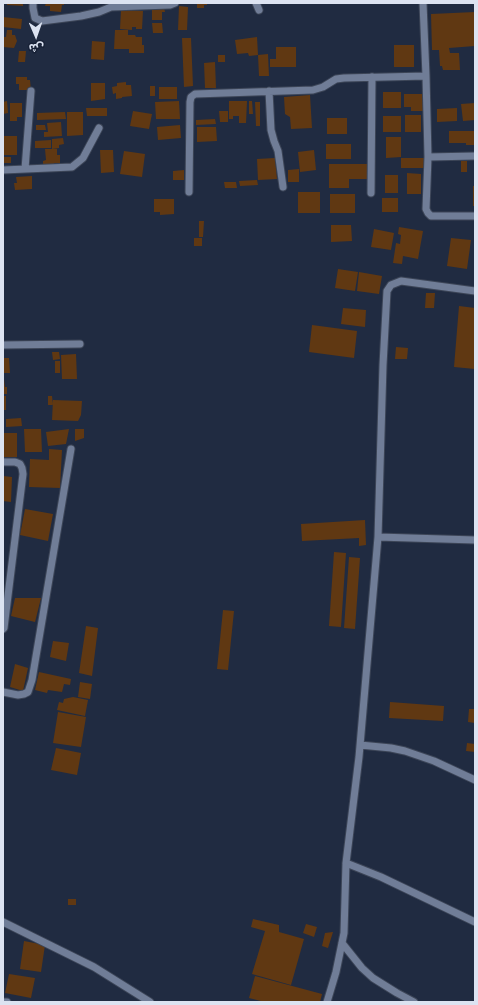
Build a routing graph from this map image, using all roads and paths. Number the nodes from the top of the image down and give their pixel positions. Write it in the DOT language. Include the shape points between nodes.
graph roads {
  1 [pos="33,3"];
  2 [pos="174,3"];
  3 [pos="256,3"];
  4 [pos="423,3"];
  5 [pos="111,5"];
  6 [pos="259,10"];
  7 [pos="426,76"];
  8 [pos="372,77"];
  9 [pos="31,91"];
  10 [pos="269,91"];
  11 [pos="99,128"];
  12 [pos="475,156"];
  13 [pos="428,158"];
  14 [pos="26,169"];
  15 [pos="3,170"];
  16 [pos="283,187"];
  17 [pos="189,192"];
  18 [pos="371,193"];
  19 [pos="475,216"];
  20 [pos="475,291"];
  21 [pos="80,344"];
  22 [pos="3,345"];
  23 [pos="71,449"];
  24 [pos="3,462"];
  25 [pos="378,537"];
  26 [pos="475,540"];
  27 [pos="3,629"];
  28 [pos="3,692"];
  29 [pos="360,745"];
  30 [pos="475,780"];
  31 [pos="346,863"];
  32 [pos="3,922"];
  33 [pos="475,922"];
  34 [pos="342,943"];
  35 [pos="3,1002"];
  36 [pos="7,1002"];
  37 [pos="150,1002"];
  38 [pos="327,1002"];
  39 [pos="414,1002"];
  1 -- 5 [label="street" via="35,18 42,21 99,12"];
  2 -- 5 [label="street"];
  3 -- 6 [label="street"];
  4 -- 7 [label="street"];
  7 -- 8 [label="street"];
  7 -- 13 [label="street"];
  8 -- 10 [label="street" via="336,79 313,90"];
  8 -- 18 [label="street"];
  9 -- 14 [label="street"];
  10 -- 16 [label="street" via="271,130 278,151"];
  10 -- 17 [label="street" via="199,93 191,97"];
  11 -- 14 [label="street" via="82,158 72,167"];
  12 -- 13 [label="street"];
  13 -- 19 [label="street" via="428,213 431,216"];
  14 -- 15 [label="street"];
  20 -- 25 [label="street" via="401,281 387,291"];
  21 -- 22 [label="street"];
  23 -- 28 [label="street" via="32,680 28,692 24,694"];
  24 -- 27 [label="street" via="20,464 23,474"];
  25 -- 26 [label="street"];
  25 -- 29 [label="street"];
  29 -- 30 [label="street" via="405,751"];
  29 -- 31 [label="street"];
  31 -- 33 [label="street"];
  31 -- 34 [label="street"];
  32 -- 37 [label="street" via="94,967"];
  34 -- 38 [label="street"];
  34 -- 39 [label="street" via="373,978"];
  35 -- 36 [label="street"];
}
